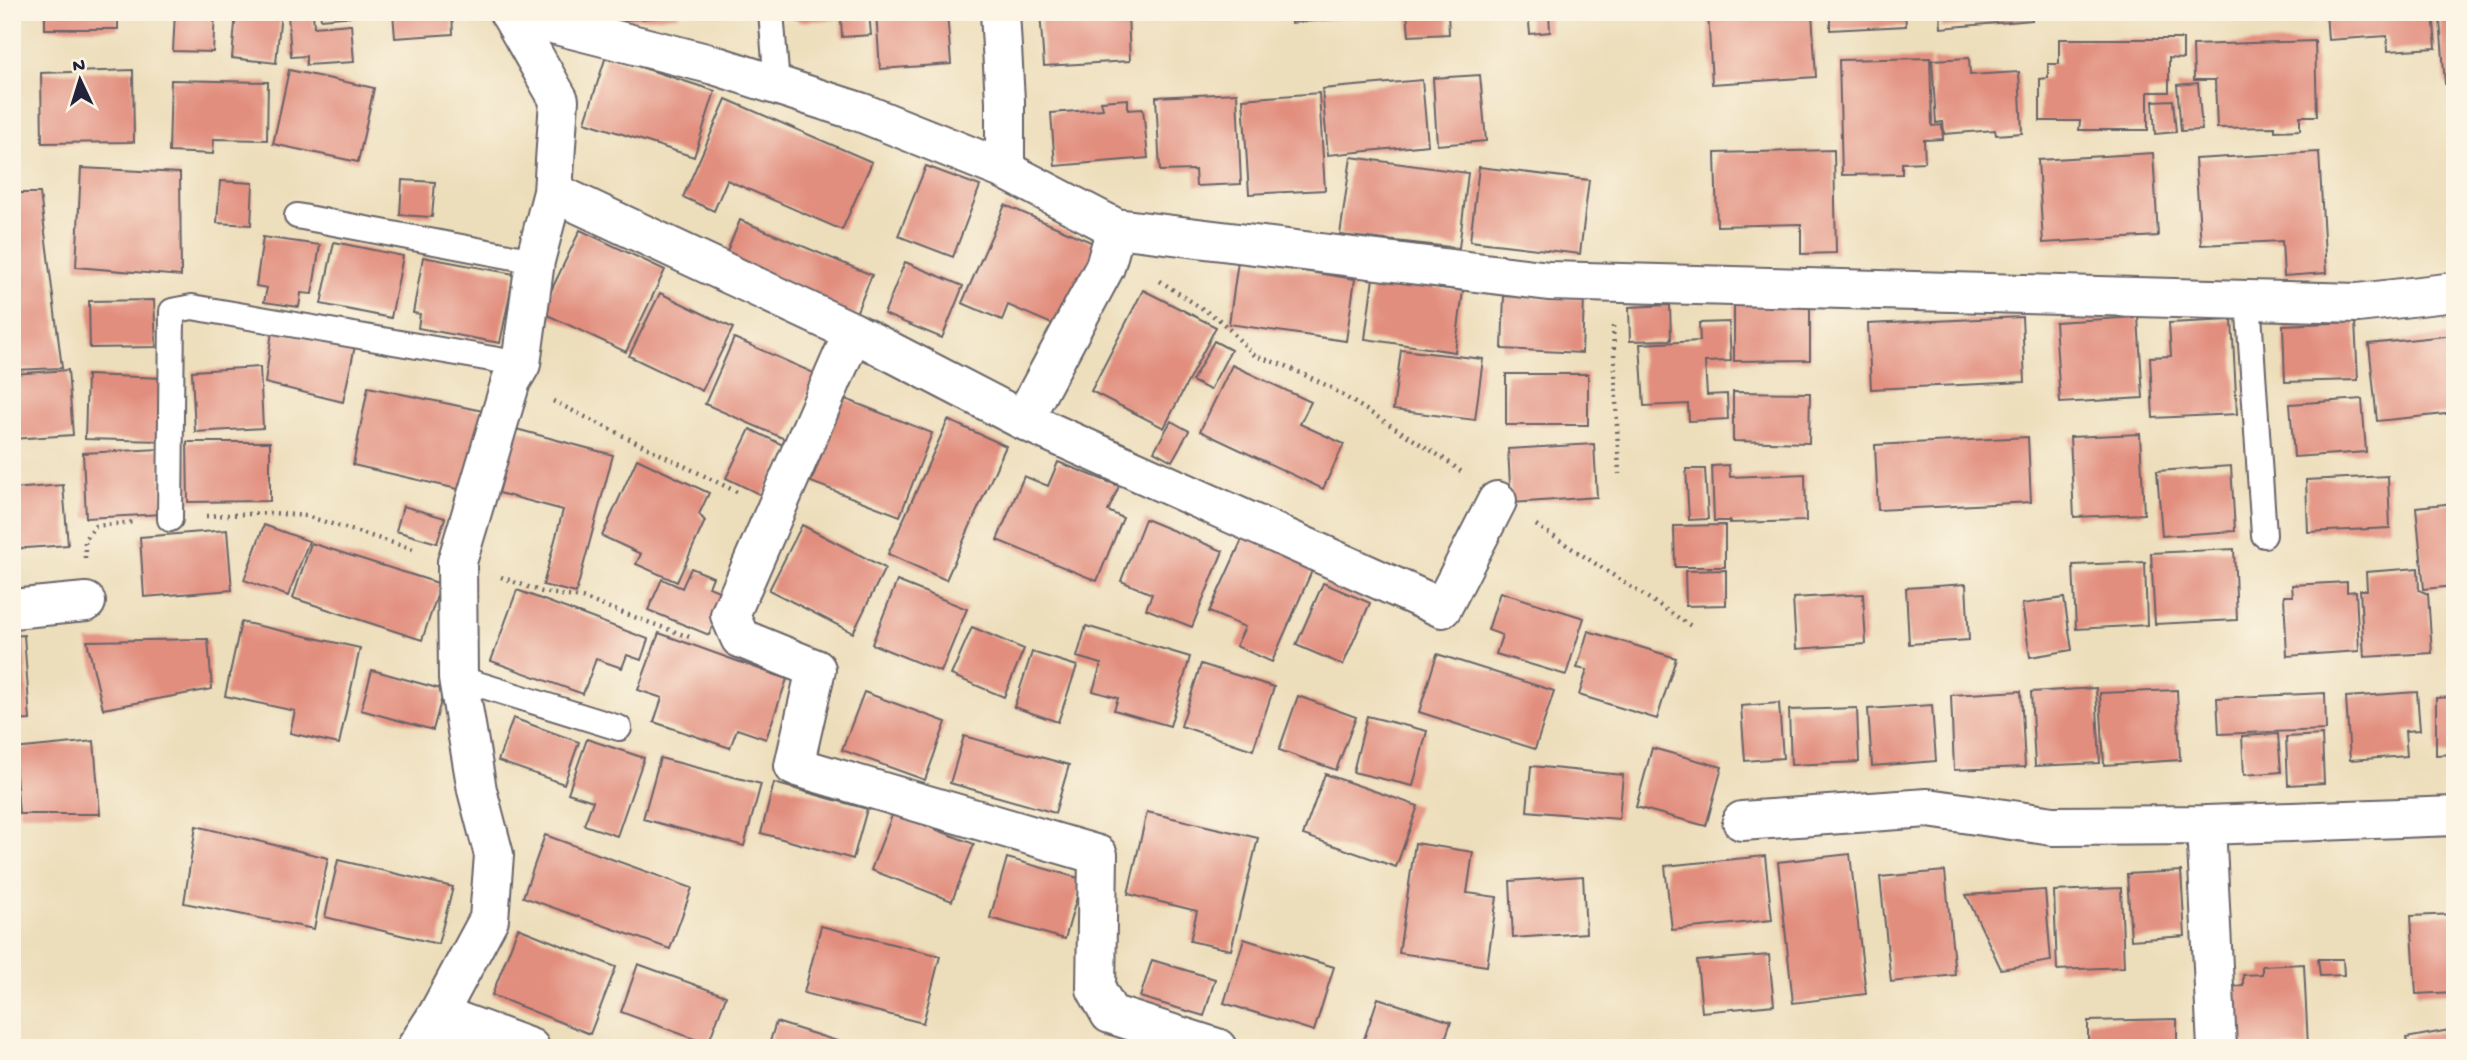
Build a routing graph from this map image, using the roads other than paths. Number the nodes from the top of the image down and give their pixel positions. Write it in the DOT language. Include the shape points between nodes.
graph roads {
  1 [pos="771,12"];
  2 [pos="1000,12"];
  3 [pos="509,13"];
  4 [pos="777,85"];
  5 [pos="1005,170"];
  6 [pos="553,192"];
  7 [pos="297,216"];
  8 [pos="1113,239"];
  9 [pos="535,261"];
  10 [pos="2455,292"];
  11 [pos="2248,299"];
  12 [pos="853,332"];
  13 [pos="516,372"];
  14 [pos="1023,420"];
  15 [pos="1497,501"];
  16 [pos="170,519"];
  17 [pos="2264,535"];
  18 [pos="86,602"];
  19 [pos="12,608"];
  20 [pos="458,678"];
  21 [pos="619,728"];
  22 [pos="2455,816"];
  23 [pos="1742,821"];
  24 [pos="2206,825"];
  25 [pos="438,1014"];
  26 [pos="416,1048"];
  27 [pos="530,1048"];
  28 [pos="1217,1048"];
  29 [pos="2217,1048"];
  1 -- 4 [label="lane"];
  2 -- 5 [label="street"];
  3 -- 4 [label="street"];
  3 -- 6 [label="street" via="559,100"];
  4 -- 5 [label="street"];
  5 -- 8 [label="street"];
  6 -- 9 [label="street"];
  6 -- 12 [label="street"];
  7 -- 9 [label="lane"];
  8 -- 11 [label="street" via="1549,281"];
  8 -- 14 [label="street" via="1105,267"];
  9 -- 13 [label="street"];
  10 -- 11 [label="street" via="2358,303"];
  11 -- 17 [label="lane"];
  12 -- 14 [label="street"];
  12 -- 28 [label="street" via="730,615 740,638 816,669 794,766 1098,855 1096,989 1110,1014"];
  13 -- 16 [label="lane" via="192,307 172,311"];
  13 -- 20 [label="street" via="457,562"];
  14 -- 15 [label="street" via="1442,608"];
  18 -- 19 [label="street"];
  20 -- 21 [label="lane"];
  20 -- 25 [label="street" via="477,790 494,855 489,919"];
  22 -- 24 [label="street"];
  23 -- 24 [label="street" via="1928,808 2053,826"];
  24 -- 29 [label="street"];
  25 -- 26 [label="street"];
  25 -- 27 [label="street"];
}
